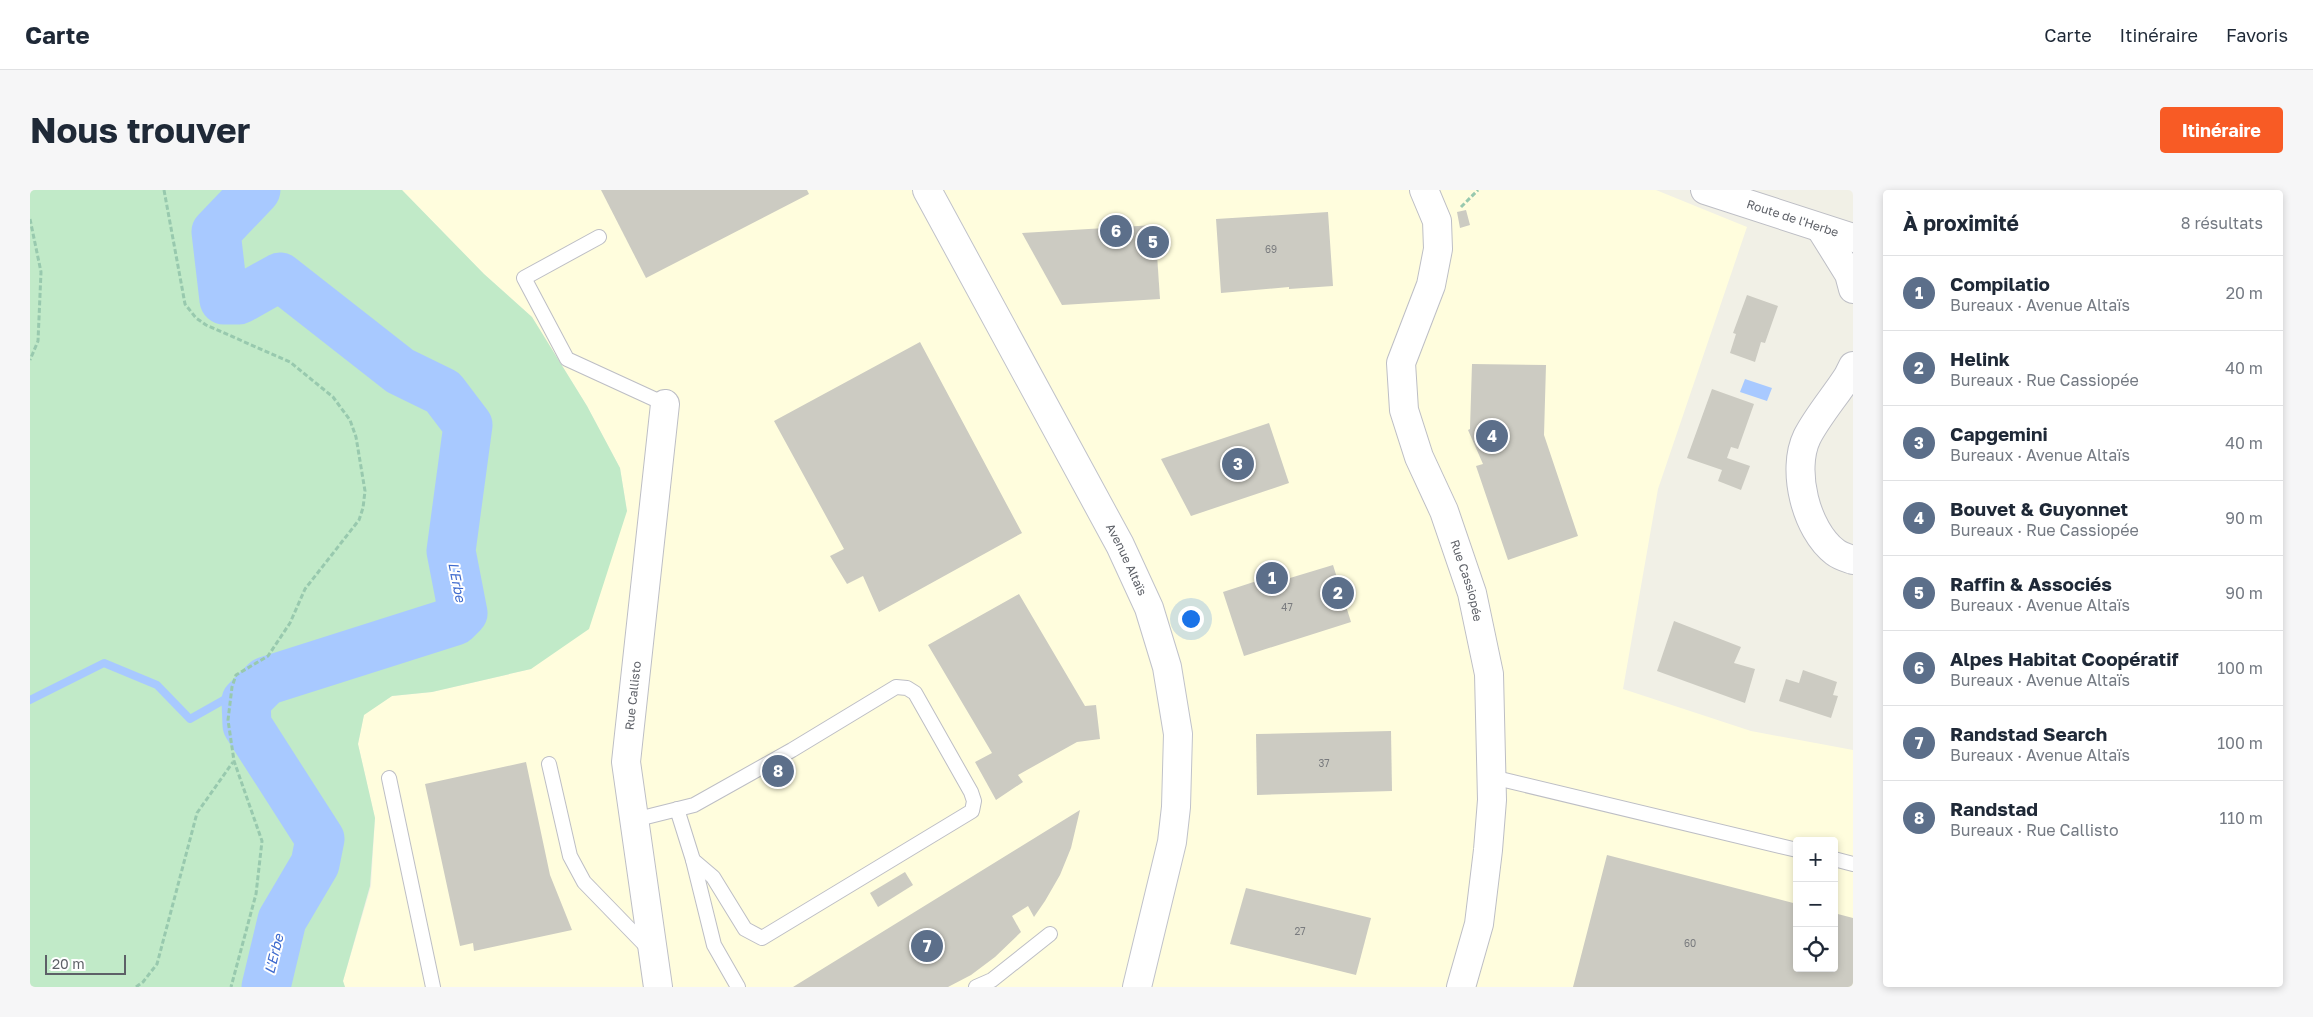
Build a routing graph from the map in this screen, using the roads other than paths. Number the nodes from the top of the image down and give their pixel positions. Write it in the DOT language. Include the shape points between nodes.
graph roads {
  1 [pos="927,190"];
  2 [pos="1424,190"];
  3 [pos="1705,190"];
  4 [pos="1820,228"];
  5 [pos="599,237"];
  6 [pos="1853,238"];
  7 [pos="1852,278"];
  8 [pos="1853,366"];
  9 [pos="665,404"];
  10 [pos="1853,560"];
  11 [pos="549,764"];
  12 [pos="1492,777"];
  13 [pos="389,778"];
  14 [pos="677,809"];
  15 [pos="634,820"];
  16 [pos="1793,849"];
  17 [pos="693,860"];
  18 [pos="1838,860"];
  19 [pos="1853,864"];
  20 [pos="1050,934"];
  21 [pos="654,954"];
  22 [pos="1135,980"];
  23 [pos="433,987"];
  24 [pos="658,987"];
  25 [pos="738,987"];
  26 [pos="976,987"];
  27 [pos="1461,987"];
  1 -- 22 [label="street, Avenue Altaïs" via="1120,545 1149,608 1167,667 1178,734 1176,807 1165,870"];
  2 -- 12 [label="street, Rue Cassiopée" via="1437,221 1438,249 1431,285 1401,363 1404,410 1472,593 1489,674"];
  3 -- 4 [label="street, Route de l'Herbe"];
  4 -- 6 [label="street, Route de l'Herbe"];
  4 -- 7 [label="street"];
  5 -- 9 [label="lane" via="524,278 567,359"];
  8 -- 10 [label="street" via="1807,436 1801,467 1804,498 1813,522 1828,546 1837,554"];
  9 -- 15 [label="street, Rue Callisto" via="626,762"];
  11 -- 21 [label="lane" via="570,856 584,882"];
  12 -- 16 [label="lane"];
  12 -- 27 [label="street, Rue Cassiopée" via="1479,924"];
  13 -- 23 [label="lane"];
  14 -- 15 [label="lane"];
  14 -- 17 [label="lane"];
  14 -- 17 [label="lane" via="694,805 896,687 915,693 974,801 972,811 762,938 746,929 713,877"];
  15 -- 21 [label="street, Rue Callisto"];
  17 -- 25 [label="lane" via="714,944"];
  18 -- 19 [label="lane"];
  20 -- 26 [label="lane" via="992,980"];
  21 -- 24 [label="street, Rue Callisto"];
}
